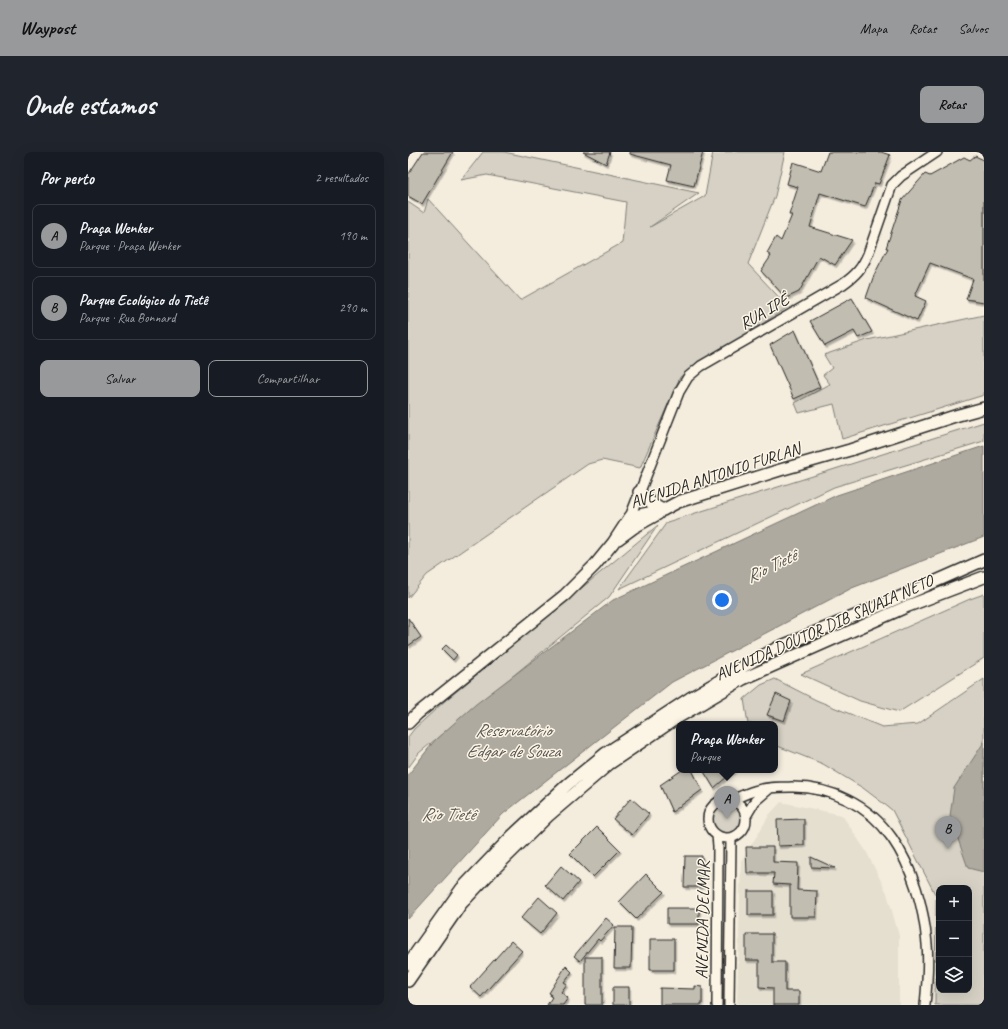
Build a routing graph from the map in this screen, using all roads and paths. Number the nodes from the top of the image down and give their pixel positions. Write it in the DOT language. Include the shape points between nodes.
graph roads {
  1 [pos="937,152"];
  2 [pos="984,408"];
  3 [pos="640,492"];
  4 [pos="678,502"];
  5 [pos="663,510"];
  6 [pos="630,517"];
  7 [pos="613,542"];
  8 [pos="984,560"];
  9 [pos="984,577"];
  10 [pos="408,723"];
  11 [pos="770,788"];
  12 [pos="732,800"];
  13 [pos="746,816"];
  14 [pos="717,835"];
  15 [pos="731,838"];
  16 [pos="408,964"];
  17 [pos="408,981"];
  18 [pos="717,1005"];
  19 [pos="729,1005"];
  20 [pos="925,1005"];
  1 -- 3 [label="street, RUA IPÊ" via="892,185 868,254 856,274 701,366 688,377 679,392"];
  2 -- 4 [label="main road, AVENIDA ANTONIO FURLAN"];
  3 -- 5 [label="main road"];
  3 -- 6 [label="street, RUA IPÊ"];
  4 -- 5 [label="main road, AVENIDA ANTONIO FURLAN"];
  4 -- 7 [label="main road"];
  5 -- 6 [label="main road, AVENIDA ANTONIO FURLAN"];
  6 -- 7 [label="main road, AVENIDA ANTONIO FURLAN"];
  7 -- 10 [label="main road, AVENIDA ANTONIO FURLAN" via="595,565 565,595"];
  8 -- 16 [label="main road, AVENIDA DOUTOR DIB SAUAIA NETO" via="766,654 690,698 606,752 523,826 462,888"];
  9 -- 17 [label="main road, AVENIDA DOUTOR DIB SAUAIA NETO" via="908,606 743,679 676,718 608,764 548,816 461,904"];
  11 -- 12 [label="street"];
  11 -- 13 [label="street" via="760,796"];
  11 -- 20 [label="street" via="816,788 837,795 861,808 892,838 915,887 925,922 928,945"];
  12 -- 13 [label="street" via="742,806"];
  12 -- 14 [label="street" via="720,801 710,809 708,821"];
  13 -- 15 [label="street" via="741,832"];
  14 -- 15 [label="street"];
  14 -- 18 [label="street, AVENIDA DELMAR"];
  15 -- 19 [label="street, AVENIDA DELMAR"];
}
